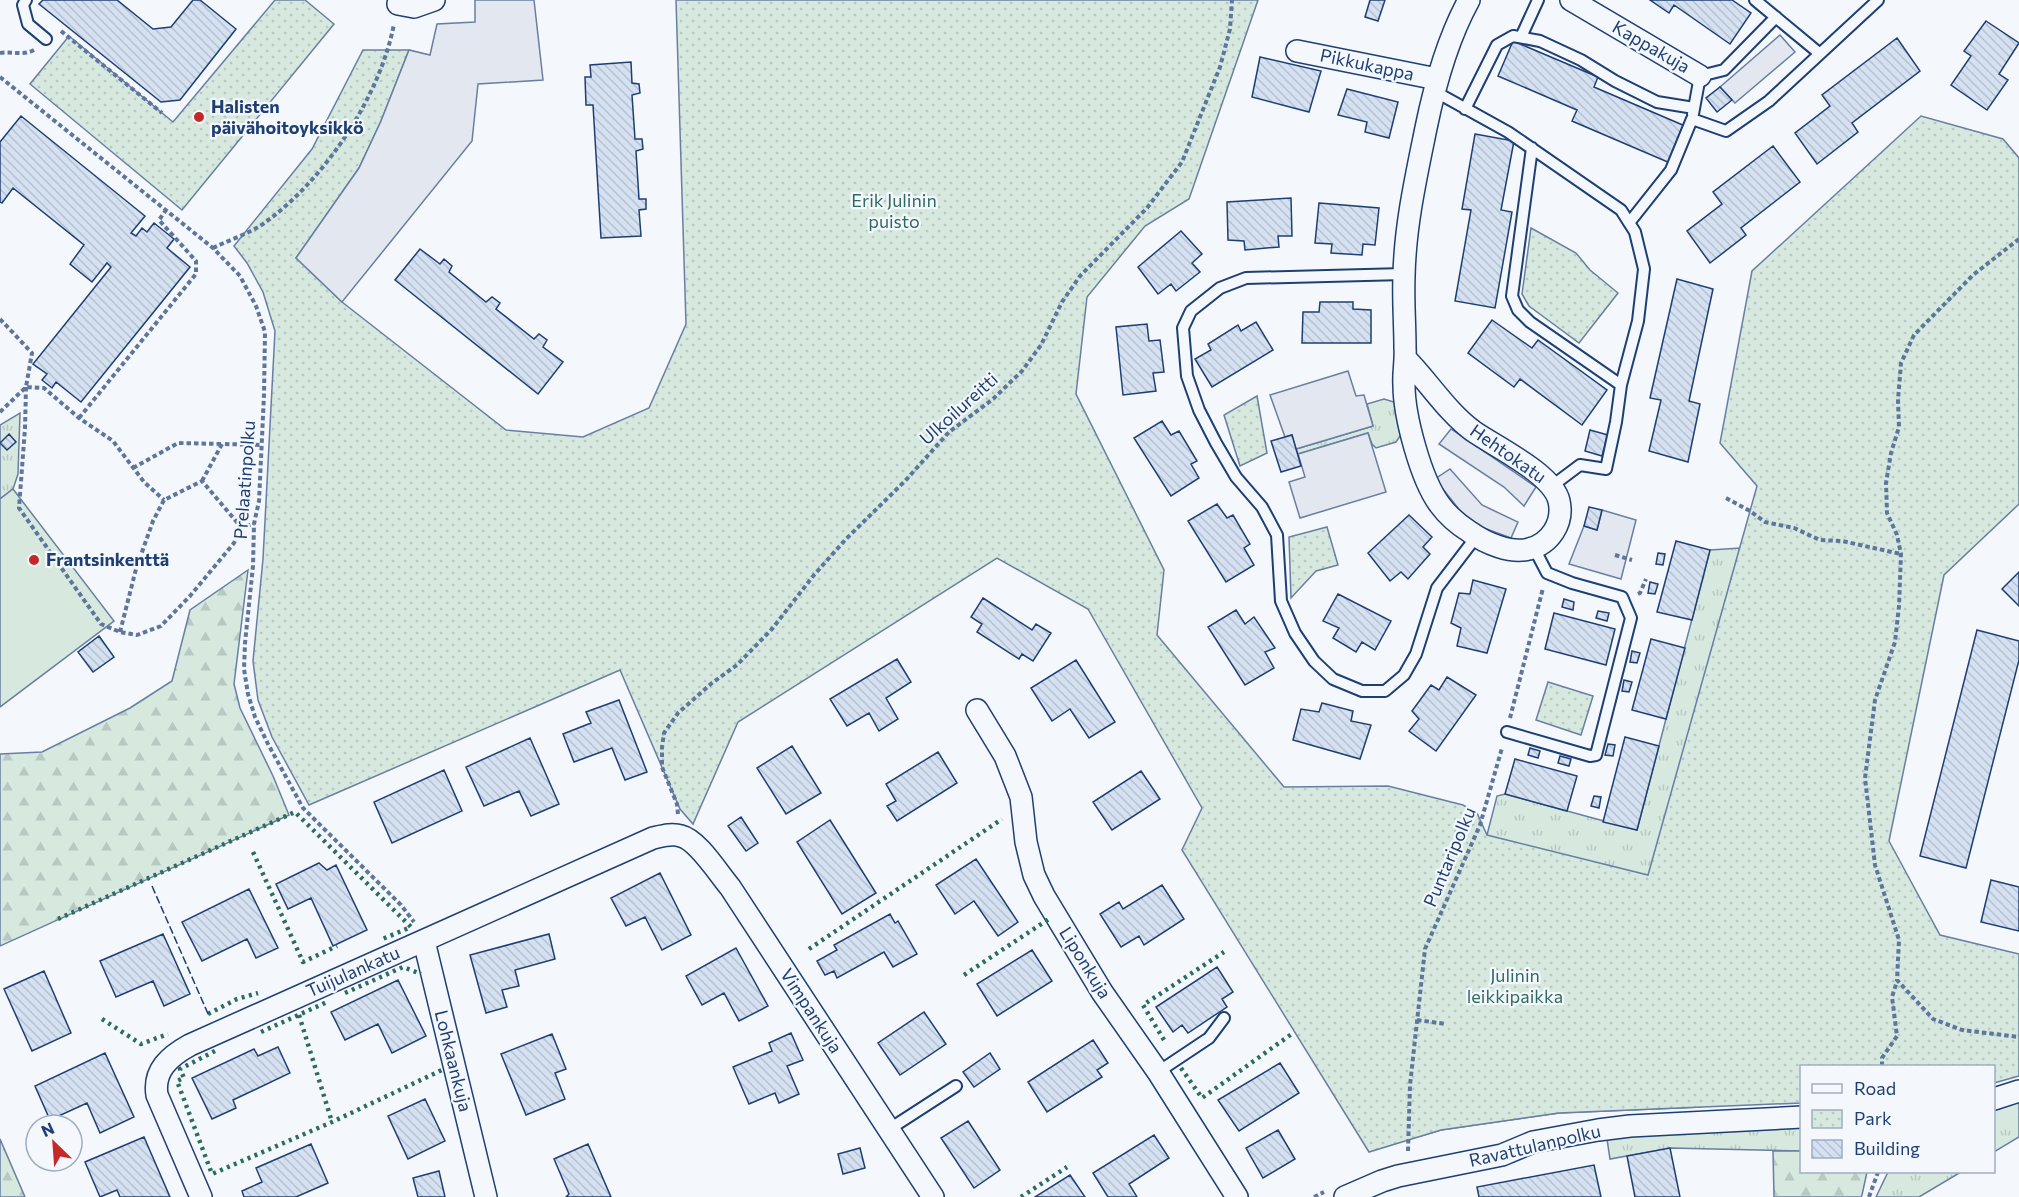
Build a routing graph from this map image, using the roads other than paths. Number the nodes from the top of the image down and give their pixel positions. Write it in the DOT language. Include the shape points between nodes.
graph roads {
  1 [pos="26,0"];
  2 [pos="434,0"];
  3 [pos="1469,0"];
  4 [pos="1538,0"];
  5 [pos="1571,0"];
  6 [pos="1755,0"];
  7 [pos="1878,0"];
  8 [pos="398,4"];
  9 [pos="1776,17"];
  10 [pos="1521,37"];
  11 [pos="46,39"];
  12 [pos="1298,51"];
  13 [pos="1819,53"];
  14 [pos="1700,76"];
  15 [pos="1436,85"];
  16 [pos="1465,109"];
  17 [pos="1693,114"];
  18 [pos="1532,148"];
  19 [pos="1629,223"];
  20 [pos="1404,274"];
  21 [pos="1406,358"];
  22 [pos="1621,385"];
  23 [pos="1552,486"];
  24 [pos="1476,537"];
  25 [pos="1534,548"];
  26 [pos="977,710"];
  27 [pos="1506,732"];
  28 [pos="680,835"];
  29 [pos="424,941"];
  30 [pos="1224,1018"];
  31 [pos="1158,1072"];
  32 [pos="956,1086"];
  33 [pos="2019,1091"];
  34 [pos="1995,1099"];
  35 [pos="1800,1117"];
  36 [pos="888,1130"];
  37 [pos="484,1189"];
  38 [pos="201,1197"];
  39 [pos="933,1197"];
  40 [pos="1237,1197"];
  41 [pos="1346,1197"];
  1 -- 11 [label="lane" via="23,5 28,24"];
  2 -- 8 [label="street" via="414,7"];
  3 -- 15 [label="street" via="1448,45"];
  4 -- 10 [label="lane"];
  5 -- 14 [label="street, Kappakuja"];
  6 -- 9 [label="lane"];
  7 -- 13 [label="lane"];
  9 -- 13 [label="lane"];
  9 -- 14 [label="lane" via="1724,70"];
  10 -- 16 [label="lane" via="1513,36 1497,45"];
  10 -- 17 [label="lane" via="1540,41 1657,102"];
  12 -- 15 [label="street, Pikkukappa"];
  13 -- 17 [label="lane" via="1769,101 1726,131"];
  14 -- 17 [label="lane"];
  15 -- 16 [label="lane"];
  15 -- 20 [label="street" via="1417,169"];
  16 -- 18 [label="lane"];
  17 -- 19 [label="lane" via="1671,170"];
  18 -- 19 [label="lane" via="1621,210"];
  18 -- 22 [label="lane" via="1512,296 1518,310 1530,322"];
  19 -- 22 [label="lane" via="1644,269 1638,321"];
  20 -- 21 [label="street"];
  20 -- 24 [label="lane" via="1246,278 1220,288 1191,311 1183,328 1187,376 1216,443 1277,535 1281,602 1295,633 1314,661 1333,679 1362,691 1385,691 1404,675 1416,654 1437,588"];
  21 -- 23 [label="street, Hehtokatu" via="1471,430"];
  21 -- 24 [label="street" via="1403,385 1424,474 1440,506"];
  22 -- 23 [label="lane" via="1606,469 1580,465"];
  23 -- 25 [label="street, Hehtokatu" via="1560,502 1559,521 1550,537"];
  24 -- 25 [label="street" via="1510,550"];
  25 -- 27 [label="lane" via="1547,573 1622,597 1631,618 1596,755"];
  26 -- 31 [label="street, Liponkuja" via="1005,756 1021,797 1026,842 1044,896 1102,992"];
  28 -- 29 [label="street, Tuijulankatu" via="653,838"];
  28 -- 36 [label="street, Vimpankuja" via="694,843 730,887"];
  29 -- 37 [label="street, Lohkaankuja"];
  29 -- 38 [label="street, Tuijulankatu" via="190,1045 162,1066 156,1090 159,1103"];
  30 -- 31 [label="lane" via="1209,1038"];
  31 -- 40 [label="street, Liponkuja"];
  32 -- 36 [label="lane"];
  33 -- 34 [label="street"];
  35 -- 41 [label="street, Ravattulanpolku" via="1598,1130 1398,1176"];
  36 -- 39 [label="street, Vimpankuja"];
}
